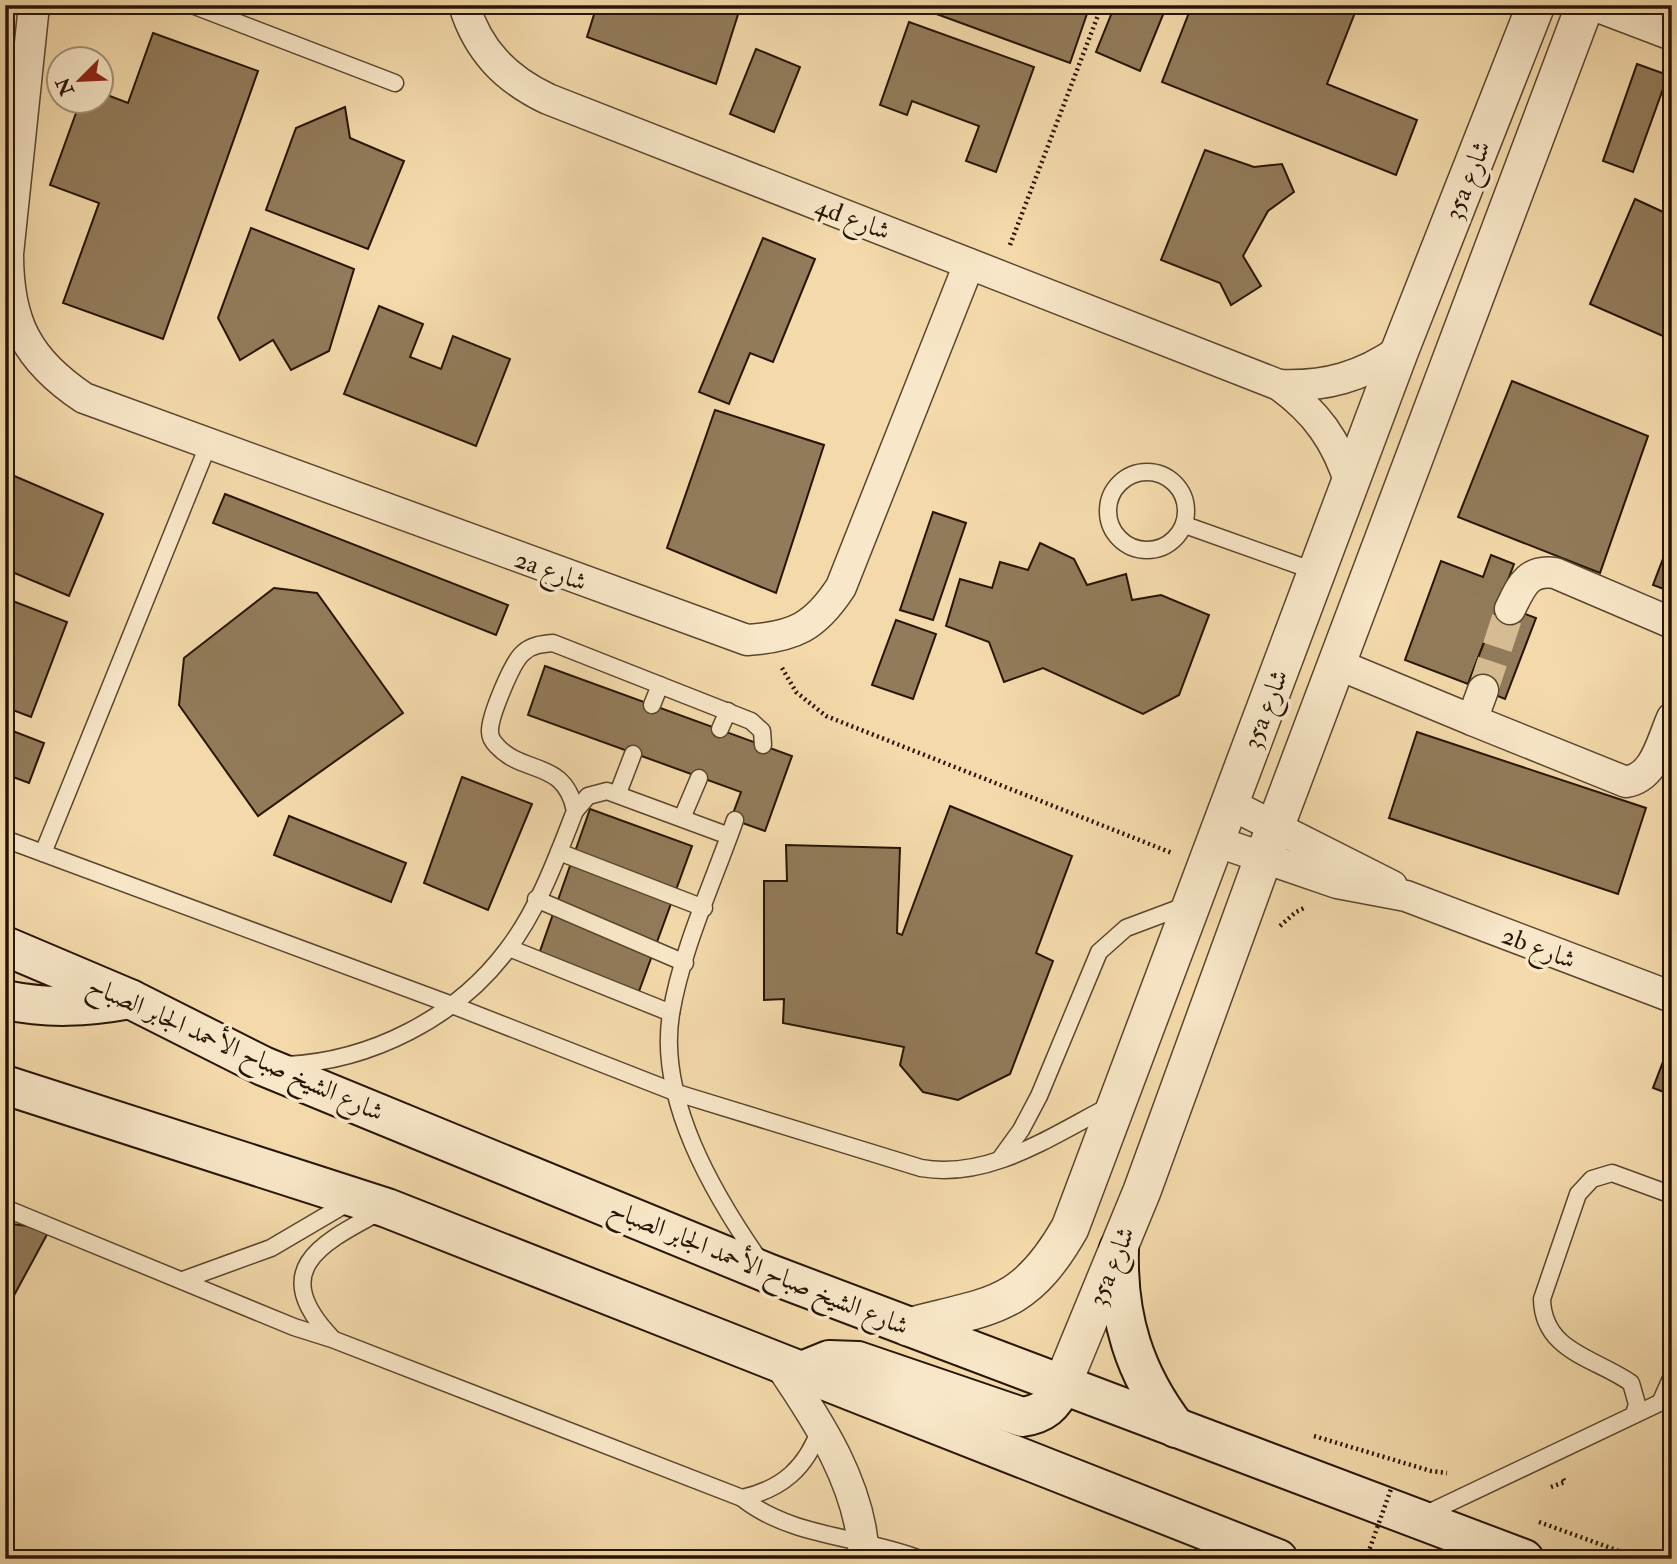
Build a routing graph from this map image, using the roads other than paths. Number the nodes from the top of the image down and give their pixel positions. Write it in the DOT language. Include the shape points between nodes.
graph roads {
  1 [pos="34,5"];
  2 [pos="192,5"];
  3 [pos="464,5"];
  4 [pos="1536,5"];
  5 [pos="1585,5"];
  6 [pos="1593,5"];
  7 [pos="1672,35"];
  8 [pos="395,83"];
  9 [pos="969,264"];
  10 [pos="1400,350"];
  11 [pos="1279,385"];
  12 [pos="209,443"];
  13 [pos="1350,484"];
  14 [pos="1185,525"];
  15 [pos="1317,572"];
  16 [pos="1510,609"];
  17 [pos="1672,623"];
  18 [pos="1337,664"];
  19 [pos="660,685"];
  20 [pos="1483,690"];
  21 [pos="652,705"];
  22 [pos="728,710"];
  23 [pos="1672,718"];
  24 [pos="1472,720"];
  25 [pos="720,729"];
  26 [pos="763,745"];
  27 [pos="633,754"];
  28 [pos="699,778"];
  29 [pos="618,793"];
  30 [pos="1230,804"];
  31 [pos="575,811"];
  32 [pos="682,818"];
  33 [pos="735,820"];
  34 [pos="729,836"];
  35 [pos="5,839"];
  36 [pos="1269,843"];
  37 [pos="559,852"];
  38 [pos="43,853"];
  39 [pos="1210,854"];
  40 [pos="536,899"];
  41 [pos="1192,904"];
  42 [pos="704,908"];
  43 [pos="5,946"];
  44 [pos="509,948"];
  45 [pos="685,963"];
  46 [pos="1672,997"];
  47 [pos="130,999"];
  48 [pos="5,1000"];
  49 [pos="452,1005"];
  50 [pos="671,1013"];
  51 [pos="263,1066"];
  52 [pos="5,1085"];
  53 [pos="677,1093"];
  54 [pos="1119,1101"];
  55 [pos="999,1160"];
  56 [pos="1672,1195"];
  57 [pos="372,1203"];
  58 [pos="5,1208"];
  59 [pos="1119,1249"];
  60 [pos="770,1274"];
  61 [pos="183,1280"];
  62 [pos="908,1327"];
  63 [pos="332,1339"];
  64 [pos="790,1367"];
  65 [pos="1672,1376"];
  66 [pos="1062,1385"];
  67 [pos="1666,1399"];
  68 [pos="1633,1414"];
  69 [pos="1175,1428"];
  70 [pos="820,1429"];
  71 [pos="742,1498"];
  72 [pos="1416,1519"];
  73 [pos="867,1553"];
  74 [pos="1271,1558"];
  75 [pos="920,1559"];
  76 [pos="1524,1559"];
  1 -- 12 [label="street, 2a شارع" via="8,254 8,289 16,322 32,352 55,379 84,398"];
  2 -- 8 [label="lane"];
  3 -- 9 [label="street, 4d شارع" via="484,49 523,87"];
  4 -- 10 [label="street, 35a شارع"];
  5 -- 18 [label="street, 35a شارع"];
  6 -- 7 [label="street"];
  9 -- 11 [label="street, 4d شارع"];
  9 -- 12 [label="street, 2a شارع" via="841,587 825,611 803,629 775,638 747,640 719,632"];
  10 -- 11 [label="street, 4d شارع" via="1356,376 1305,386"];
  10 -- 13 [label="street, 35a شارع"];
  11 -- 13 [label="street, 4d شارع" via="1317,417 1332,438"];
  12 -- 38 [label="lane"];
  13 -- 15 [label="street, 35a شارع"];
  14 -- 14 [label="lane" via="1184,495 1162,474 1131,474 1110,496 1107,512 1111,527 1133,548 1163,547 1176,539"];
  14 -- 15 [label="lane"];
  15 -- 30 [label="street, 35a شارع"];
  16 -- 17 [label="street" via="1525,580 1544,571"];
  18 -- 24 [label="street"];
  18 -- 36 [label="street, 35a شارع"];
  19 -- 21 [label="lane"];
  19 -- 22 [label="lane"];
  19 -- 31 [label="lane" via="553,643 532,647 517,659 490,724 492,739 501,750 555,776 569,791"];
  20 -- 24 [label="street"];
  22 -- 25 [label="lane"];
  22 -- 26 [label="lane" via="757,724"];
  23 -- 24 [label="street" via="1646,774 1626,782"];
  27 -- 29 [label="lane"];
  28 -- 32 [label="lane"];
  29 -- 31 [label="lane" via="597,792 580,802"];
  29 -- 32 [label="lane"];
  30 -- 36 [label="street, 2b شارع"];
  30 -- 39 [label="street, 35a شارع"];
  31 -- 37 [label="lane"];
  32 -- 34 [label="lane"];
  33 -- 34 [label="lane"];
  34 -- 42 [label="lane"];
  35 -- 38 [label="lane"];
  36 -- 39 [label="street, 2b شارع"];
  36 -- 46 [label="street, 2b شارع" via="1352,887 1406,897"];
  36 -- 59 [label="street, 35a شارع"];
  37 -- 40 [label="lane"];
  37 -- 42 [label="lane"];
  38 -- 49 [label="lane"];
  39 -- 41 [label="street, 35a شارع"];
  40 -- 44 [label="lane"];
  40 -- 45 [label="lane"];
  41 -- 54 [label="street, 35a شارع"];
  41 -- 55 [label="lane" via="1126,928 1099,952 1039,1096"];
  42 -- 45 [label="lane"];
  43 -- 47 [label="main road, شارع الشيخ صباح الأحمد الجابر الصباح"];
  44 -- 49 [label="lane"];
  44 -- 50 [label="lane"];
  45 -- 50 [label="lane"];
  47 -- 48 [label="main road" via="74,1007"];
  47 -- 51 [label="main road, شارع الشيخ صباح الأحمد الجابر الصباح"];
  49 -- 51 [label="lane" via="382,1044 343,1057"];
  49 -- 53 [label="lane"];
  50 -- 53 [label="lane" via="670,1054"];
  51 -- 60 [label="main road, شارع الشيخ صباح الأحمد الجابر الصباح"];
  52 -- 57 [label="main road"];
  53 -- 55 [label="lane" via="921,1168 961,1171"];
  53 -- 60 [label="lane" via="712,1186"];
  54 -- 55 [label="lane"];
  54 -- 62 [label="street, 35a شارع" via="1070,1228 1052,1261 1011,1297 986,1308"];
  56 -- 68 [label="lane" via="1612,1173 1592,1179 1578,1194 1542,1299 1542,1314 1557,1341 1631,1383 1637,1404"];
  57 -- 61 [label="lane" via="271,1248"];
  57 -- 63 [label="lane" via="314,1253 305,1269 302,1288 307,1307"];
  57 -- 64 [label="main road"];
  58 -- 61 [label="lane"];
  59 -- 66 [label="street, 35a شارع"];
  59 -- 69 [label="main road" via="1118,1281 1129,1344 1156,1402"];
  60 -- 62 [label="main road, شارع الشيخ صباح الأحمد الجابر الصباح"];
  61 -- 63 [label="lane"];
  62 -- 66 [label="main road, شارع الشيخ صباح الأحمد الجابر الصباح"];
  63 -- 71 [label="lane"];
  64 -- 66 [label="main road" via="829,1360 858,1361 1021,1417 1048,1408"];
  64 -- 70 [label="street"];
  64 -- 74 [label="main road"];
  65 -- 67 [label="lane"];
  66 -- 69 [label="main road, شارع الشيخ صباح الأحمد الجابر الصباح"];
  67 -- 68 [label="lane"];
  68 -- 72 [label="lane"];
  69 -- 72 [label="main road, شارع الشيخ صباح الأحمد الجابر الصباح"];
  70 -- 71 [label="lane" via="814,1446 792,1476"];
  70 -- 73 [label="street" via="847,1482"];
  71 -- 73 [label="lane" via="761,1511"];
  72 -- 76 [label="main road, شارع الشيخ صباح الأحمد الجابر الصباح"];
  73 -- 75 [label="lane"];
}
